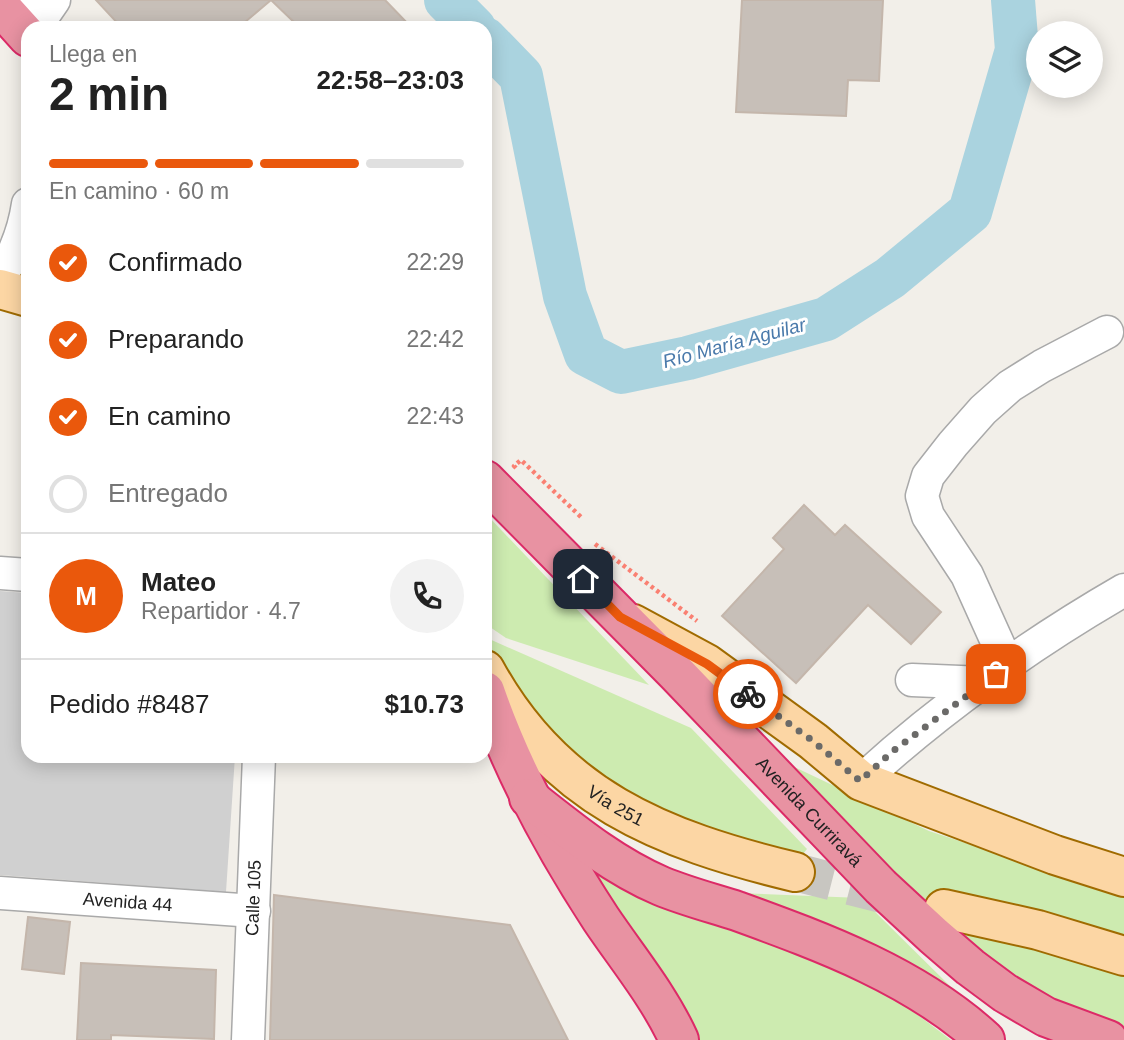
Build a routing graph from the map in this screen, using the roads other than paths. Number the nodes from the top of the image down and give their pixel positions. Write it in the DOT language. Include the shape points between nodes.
graph roads {
  1 [pos="0,6"];
  2 [pos="37,13"];
  3 [pos="21,236"];
  4 [pos="0,278"];
  5 [pos="0,289"];
  6 [pos="21,295"];
  7 [pos="1107,332"];
  8 [pos="492,487"];
  9 [pos="0,573"];
  10 [pos="21,574"];
  11 [pos="1124,590"];
  12 [pos="620,617"];
  13 [pos="996,674"];
  14 [pos="912,680"];
  15 [pos="492,681"];
  16 [pos="492,710"];
  17 [pos="492,741"];
  18 [pos="259,763"];
  19 [pos="860,781"];
  20 [pos="529,798"];
  21 [pos="795,872"];
  22 [pos="1124,877"];
  23 [pos="0,893"];
  24 [pos="944,909"];
  25 [pos="254,911"];
  26 [pos="1124,956"];
  27 [pos="248,1040"];
  28 [pos="679,1040"];
  29 [pos="985,1040"];
  30 [pos="1108,1040"];
  1 -- 2 [label="highway"];
  3 -- 4 [label="street"];
  5 -- 6 [label="main road"];
  7 -- 13 [label="street" via="1010,386 983,410 928,476 922,496 928,516 967,575"];
  8 -- 12 [label="highway, Avenida Curriravá"];
  9 -- 10 [label="street"];
  11 -- 13 [label="street"];
  12 -- 19 [label="main road" via="707,664"];
  12 -- 30 [label="highway, Avenida Curriravá" via="881,887 970,967 1046,1017"];
  13 -- 14 [label="street"];
  13 -- 19 [label="street"];
  15 -- 21 [label="main road, Vía 251" via="547,753 577,783 612,806 673,837"];
  16 -- 20 [label="highway"];
  17 -- 20 [label="main road"];
  18 -- 25 [label="street, Calle 105"];
  19 -- 22 [label="main road"];
  20 -- 28 [label="highway"];
  20 -- 29 [label="highway" via="622,866 662,886 816,939 892,976 959,1017"];
  23 -- 25 [label="street, Avenida 44"];
  24 -- 26 [label="main road"];
  25 -- 27 [label="street, Calle 105"];
}
